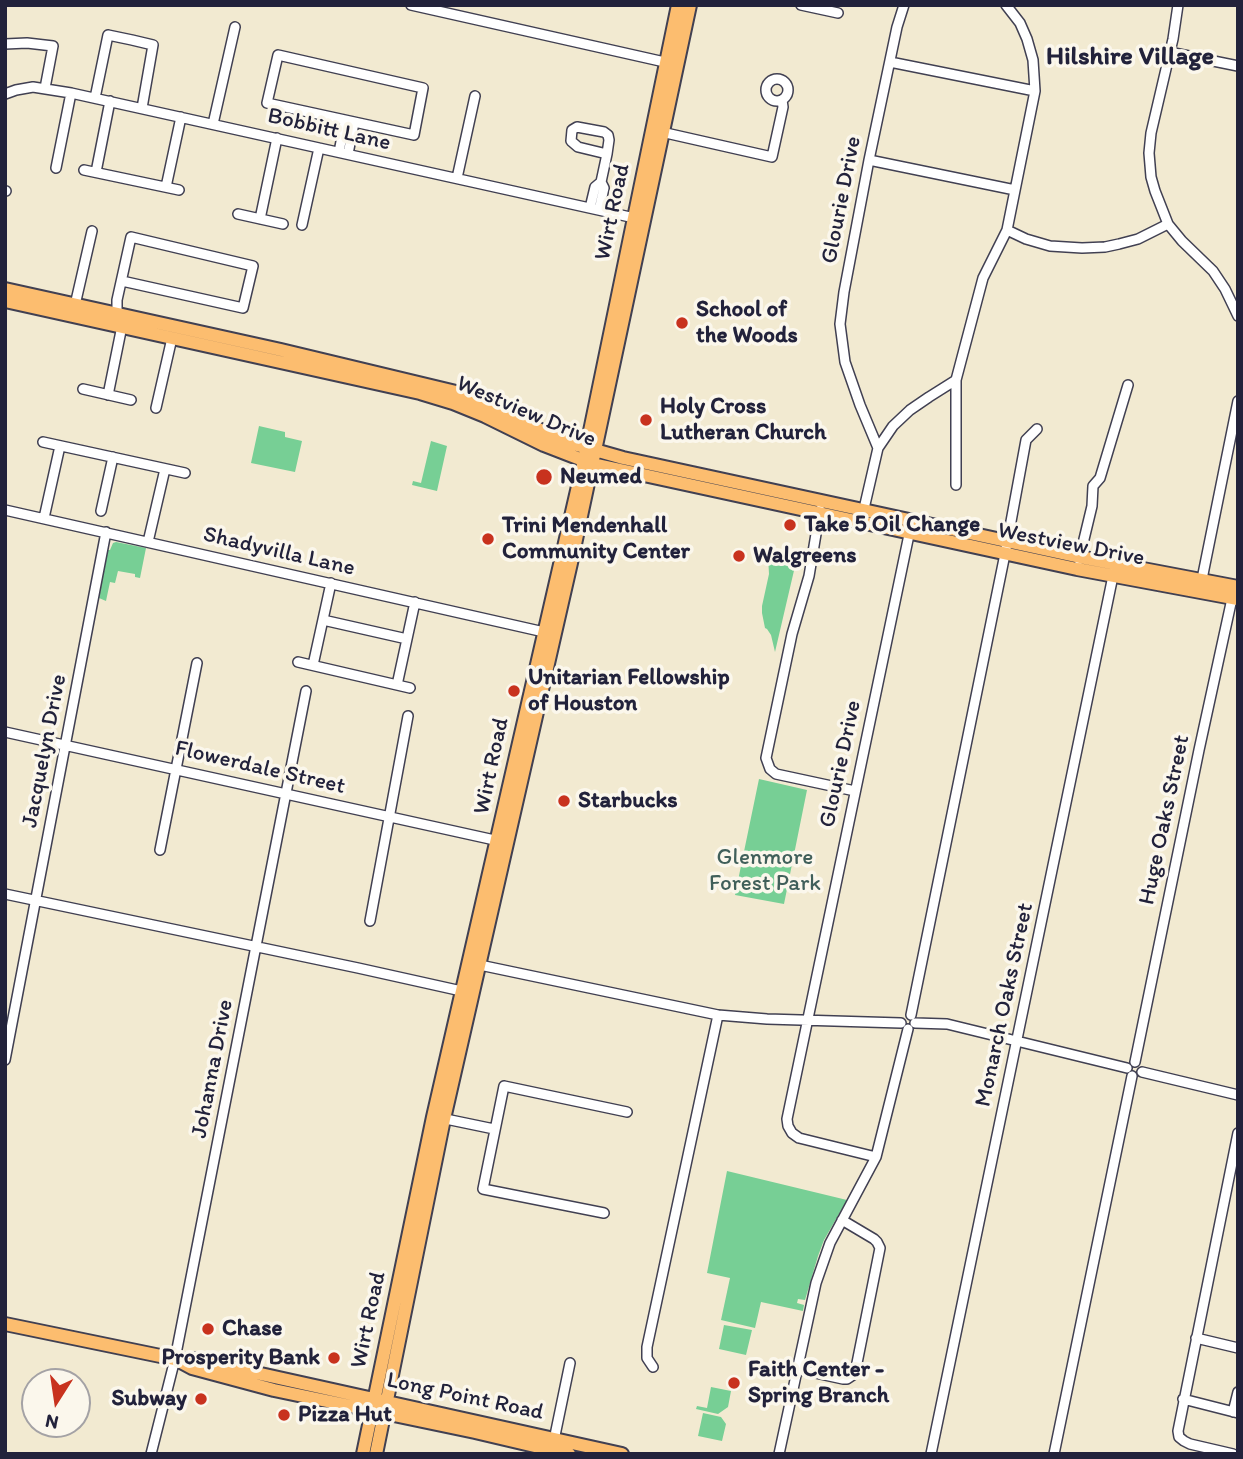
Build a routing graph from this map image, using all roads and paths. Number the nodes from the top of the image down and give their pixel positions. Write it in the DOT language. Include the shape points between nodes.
graph roads {
  1 [pos="411,5"];
  2 [pos="678,5"];
  3 [pos="690,5"];
  4 [pos="904,5"];
  5 [pos="1006,5"];
  6 [pos="1178,5"];
  7 [pos="807,6"];
  8 [pos="838,13"];
  9 [pos="235,27"];
  10 [pos="5,44"];
  11 [pos="1169,52"];
  12 [pos="890,62"];
  13 [pos="672,64"];
  14 [pos="1238,65"];
  15 [pos="44,88"];
  16 [pos="1035,91"];
  17 [pos="71,93"];
  18 [pos="5,94"];
  19 [pos="475,96"];
  20 [pos="95,98"];
  21 [pos="782,100"];
  22 [pos="110,101"];
  23 [pos="142,108"];
  24 [pos="181,117"];
  25 [pos="349,122"];
  26 [pos="213,124"];
  27 [pos="658,131"];
  28 [pos="277,138"];
  29 [pos="318,148"];
  30 [pos="343,153"];
  31 [pos="607,154"];
  32 [pos="869,160"];
  33 [pos="56,168"];
  34 [pos="85,170"];
  35 [pos="96,172"];
  36 [pos="457,178"];
  37 [pos="166,187"];
  38 [pos="179,190"];
  39 [pos="1015,190"];
  40 [pos="595,209"];
  41 [pos="238,214"];
  42 [pos="260,219"];
  43 [pos="638,219"];
  44 [pos="283,224"];
  45 [pos="1168,224"];
  46 [pos="302,225"];
  47 [pos="1006,230"];
  48 [pos="92,231"];
  49 [pos="122,281"];
  50 [pos="5,289"];
  51 [pos="5,300"];
  52 [pos="75,305"];
  53 [pos="58,307"];
  54 [pos="117,314"];
  55 [pos="1238,316"];
  56 [pos="122,327"];
  57 [pos="191,336"];
  58 [pos="172,338"];
  59 [pos="956,380"];
  60 [pos="1128,385"];
  61 [pos="83,389"];
  62 [pos="108,395"];
  63 [pos="131,400"];
  64 [pos="1238,401"];
  65 [pos="156,408"];
  66 [pos="1037,429"];
  67 [pos="43,442"];
  68 [pos="61,446"];
  69 [pos="878,448"];
  70 [pos="589,456"];
  71 [pos="113,457"];
  72 [pos="165,468"];
  73 [pos="185,473"];
  74 [pos="956,485"];
  75 [pos="821,508"];
  76 [pos="5,510"];
  77 [pos="101,511"];
  78 [pos="862,517"];
  79 [pos="44,518"];
  80 [pos="910,528"];
  81 [pos="106,532"];
  82 [pos="148,542"];
  83 [pos="1006,548"];
  84 [pos="1078,563"];
  85 [pos="1114,570"];
  86 [pos="331,583"];
  87 [pos="1200,586"];
  88 [pos="1236,593"];
  89 [pos="415,602"];
  90 [pos="323,620"];
  91 [pos="544,632"];
  92 [pos="407,639"];
  93 [pos="298,662"];
  94 [pos="197,663"];
  95 [pos="313,665"];
  96 [pos="397,685"];
  97 [pos="410,688"];
  98 [pos="306,691"];
  99 [pos="408,716"];
  100 [pos="5,732"];
  101 [pos="65,745"];
  102 [pos="175,769"];
  103 [pos="855,790"];
  104 [pos="286,794"];
  105 [pos="390,816"];
  106 [pos="502,842"];
  107 [pos="160,850"];
  108 [pos="5,894"];
  109 [pos="36,901"];
  110 [pos="370,921"];
  111 [pos="256,947"];
  112 [pos="474,964"];
  113 [pos="467,992"];
  114 [pos="718,1015"];
  115 [pos="808,1019"];
  116 [pos="909,1022"];
  117 [pos="1017,1040"];
  118 [pos="5,1060"];
  119 [pos="1132,1069"];
  120 [pos="1238,1095"];
  121 [pos="627,1112"];
  122 [pos="439,1118"];
  123 [pos="495,1129"];
  124 [pos="1238,1132"];
  125 [pos="876,1157"];
  126 [pos="604,1213"];
  127 [pos="842,1220"];
  128 [pos="5,1324"];
  129 [pos="1196,1338"];
  130 [pos="1238,1348"];
  131 [pos="175,1359"];
  132 [pos="570,1363"];
  133 [pos="653,1367"];
  134 [pos="797,1369"];
  135 [pos="1238,1392"];
  136 [pos="1183,1399"];
  137 [pos="379,1406"];
  138 [pos="1236,1413"];
  139 [pos="553,1444"];
  140 [pos="618,1453"];
  141 [pos="150,1454"];
  142 [pos="363,1454"];
  143 [pos="376,1454"];
  144 [pos="569,1454"];
  145 [pos="779,1454"];
  146 [pos="931,1454"];
  147 [pos="1054,1454"];
  148 [pos="1233,1454"];
  1 -- 13 [label="street"];
  2 -- 13 [label="main road, Wirt Road"];
  3 -- 13 [label="main road, Wirt Road"];
  4 -- 12 [label="street, Glourie Drive"];
  5 -- 16 [label="street" via="1027,39"];
  6 -- 11 [label="street"];
  7 -- 8 [label="street"];
  9 -- 26 [label="street"];
  10 -- 15 [label="street" via="53,46"];
  11 -- 14 [label="street"];
  11 -- 45 [label="street" via="1149,153 1155,191"];
  12 -- 16 [label="street"];
  12 -- 32 [label="street, Glourie Drive"];
  13 -- 27 [label="main road, Wirt Road"];
  15 -- 17 [label="street, Bobbitt Lane"];
  15 -- 18 [label="street, Bobbitt Lane"];
  16 -- 39 [label="street"];
  17 -- 20 [label="street, Bobbitt Lane"];
  17 -- 33 [label="street"];
  19 -- 36 [label="street"];
  20 -- 22 [label="street, Bobbitt Lane"];
  20 -- 23 [label="street" via="108,35 132,40 153,45"];
  21 -- 27 [label="street" via="772,157"];
  22 -- 23 [label="street, Bobbitt Lane"];
  22 -- 35 [label="street"];
  23 -- 24 [label="street, Bobbitt Lane"];
  24 -- 26 [label="street, Bobbitt Lane"];
  24 -- 37 [label="street"];
  25 -- 25 [label="street" via="267,103 278,55 423,88 414,135"];
  25 -- 30 [label="street"];
  26 -- 28 [label="street, Bobbitt Lane"];
  27 -- 43 [label="main road, Wirt Road"];
  28 -- 29 [label="street, Bobbitt Lane"];
  28 -- 42 [label="street"];
  29 -- 30 [label="street, Bobbitt Lane"];
  29 -- 46 [label="street"];
  30 -- 36 [label="street, Bobbitt Lane"];
  31 -- 40 [label="street" via="601,182 595,187"];
  32 -- 39 [label="street"];
  32 -- 69 [label="street, Glourie Drive" via="840,324 845,362"];
  34 -- 35 [label="street"];
  35 -- 37 [label="street"];
  36 -- 40 [label="street, Bobbitt Lane"];
  37 -- 38 [label="street"];
  39 -- 47 [label="street"];
  40 -- 43 [label="street, Bobbitt Lane"];
  41 -- 42 [label="street"];
  42 -- 44 [label="street"];
  43 -- 70 [label="main road, Wirt Road"];
  45 -- 47 [label="street" via="1138,239 1082,248 1050,246"];
  45 -- 55 [label="street" via="1213,271"];
  47 -- 59 [label="street" via="983,278"];
  48 -- 52 [label="street"];
  49 -- 49 [label="street" via="131,237 253,266 243,308"];
  49 -- 54 [label="street"];
  50 -- 53 [label="main road, Westview Drive"];
  51 -- 53 [label="main road, Westview Drive"];
  52 -- 53 [label="main road, Westview Drive"];
  52 -- 54 [label="main road, Westview Drive"];
  53 -- 56 [label="main road, Westview Drive"];
  54 -- 57 [label="main road, Westview Drive"];
  56 -- 58 [label="main road, Westview Drive"];
  56 -- 62 [label="street"];
  57 -- 58 [label="main road, Westview Drive"];
  57 -- 70 [label="main road, Westview Drive" via="455,397 544,445"];
  58 -- 65 [label="street"];
  59 -- 69 [label="street" via="910,410"];
  59 -- 74 [label="street"];
  60 -- 84 [label="street" via="1100,478 1093,486"];
  61 -- 62 [label="street"];
  62 -- 63 [label="street"];
  64 -- 87 [label="street"];
  66 -- 83 [label="street" via="1026,440"];
  67 -- 68 [label="street"];
  68 -- 71 [label="street"];
  68 -- 79 [label="street"];
  69 -- 78 [label="street"];
  70 -- 75 [label="main road, Westview Drive"];
  70 -- 91 [label="main road, Wirt Road"];
  70 -- 106 [label="main road, Wirt Road" via="534,731"];
  71 -- 72 [label="street"];
  71 -- 77 [label="street"];
  72 -- 73 [label="street"];
  72 -- 82 [label="street"];
  75 -- 78 [label="main road, Westview Drive"];
  75 -- 103 [label="street" via="766,758 776,774"];
  76 -- 79 [label="street, Shadyvilla Lane"];
  78 -- 80 [label="main road, Westview Drive"];
  79 -- 81 [label="street, Shadyvilla Lane"];
  80 -- 83 [label="main road, Westview Drive"];
  80 -- 103 [label="street, Glourie Drive"];
  81 -- 82 [label="street, Shadyvilla Lane"];
  81 -- 101 [label="street, Jacquelyn Drive"];
  82 -- 86 [label="street, Shadyvilla Lane"];
  83 -- 84 [label="main road, Westview Drive"];
  83 -- 116 [label="street"];
  84 -- 85 [label="main road, Westview Drive"];
  85 -- 87 [label="main road, Westview Drive"];
  85 -- 117 [label="street, Monarch Oaks Street"];
  86 -- 89 [label="street, Shadyvilla Lane"];
  86 -- 90 [label="street"];
  87 -- 88 [label="main road, Westview Drive"];
  88 -- 119 [label="street, Huge Oaks Street"];
  89 -- 91 [label="street, Shadyvilla Lane"];
  89 -- 92 [label="street"];
  90 -- 92 [label="street"];
  90 -- 95 [label="street"];
  91 -- 106 [label="main road, Wirt Road"];
  92 -- 96 [label="street"];
  93 -- 95 [label="street"];
  94 -- 102 [label="street"];
  95 -- 96 [label="street"];
  96 -- 97 [label="street"];
  98 -- 104 [label="street, Johanna Drive"];
  99 -- 105 [label="street"];
  100 -- 101 [label="street, Flowerdale Street"];
  101 -- 102 [label="street, Flowerdale Street"];
  101 -- 109 [label="street, Jacquelyn Drive"];
  102 -- 104 [label="street, Flowerdale Street"];
  102 -- 107 [label="street"];
  103 -- 115 [label="street, Glourie Drive"];
  104 -- 105 [label="street, Flowerdale Street"];
  104 -- 111 [label="street, Johanna Drive"];
  105 -- 106 [label="street, Flowerdale Street"];
  105 -- 110 [label="street"];
  106 -- 112 [label="main road, Wirt Road"];
  108 -- 109 [label="street"];
  109 -- 111 [label="street"];
  109 -- 118 [label="street, Jacquelyn Drive"];
  111 -- 113 [label="street"];
  111 -- 131 [label="street, Johanna Drive"];
  112 -- 113 [label="main road, Wirt Road"];
  112 -- 114 [label="street"];
  113 -- 122 [label="main road, Wirt Road"];
  114 -- 115 [label="street"];
  114 -- 133 [label="street" via="647,1348"];
  115 -- 116 [label="street"];
  115 -- 125 [label="street, Glourie Drive" via="788,1126 799,1138"];
  116 -- 117 [label="street" via="947,1024"];
  116 -- 125 [label="street"];
  117 -- 119 [label="street"];
  117 -- 146 [label="street, Monarch Oaks Street"];
  119 -- 120 [label="street" via="1141,1065 1142,1072"];
  119 -- 147 [label="street, Huge Oaks Street"];
  121 -- 123 [label="street" via="504,1086"];
  122 -- 123 [label="street"];
  122 -- 137 [label="main road, Wirt Road"];
  123 -- 126 [label="street" via="483,1189"];
  124 -- 129 [label="street"];
  125 -- 127 [label="street"];
  127 -- 134 [label="street" via="816,1283"];
  127 -- 134 [label="street" via="874,1239 880,1248 856,1368 843,1379"];
  128 -- 131 [label="main road, Long Point Road"];
  129 -- 130 [label="street"];
  129 -- 136 [label="street"];
  131 -- 137 [label="main road, Long Point Road" via="193,1359"];
  131 -- 141 [label="street, Johanna Drive"];
  132 -- 139 [label="street"];
  134 -- 145 [label="street"];
  135 -- 138 [label="street"];
  136 -- 138 [label="street"];
  136 -- 148 [label="street" via="1179,1437"];
  137 -- 139 [label="main road, Long Point Road" via="475,1432"];
  137 -- 142 [label="main road, Wirt Road"];
  137 -- 143 [label="main road, Wirt Road"];
  139 -- 140 [label="main road, Long Point Road"];
  139 -- 144 [label="main road, Long Point Road"];
}
